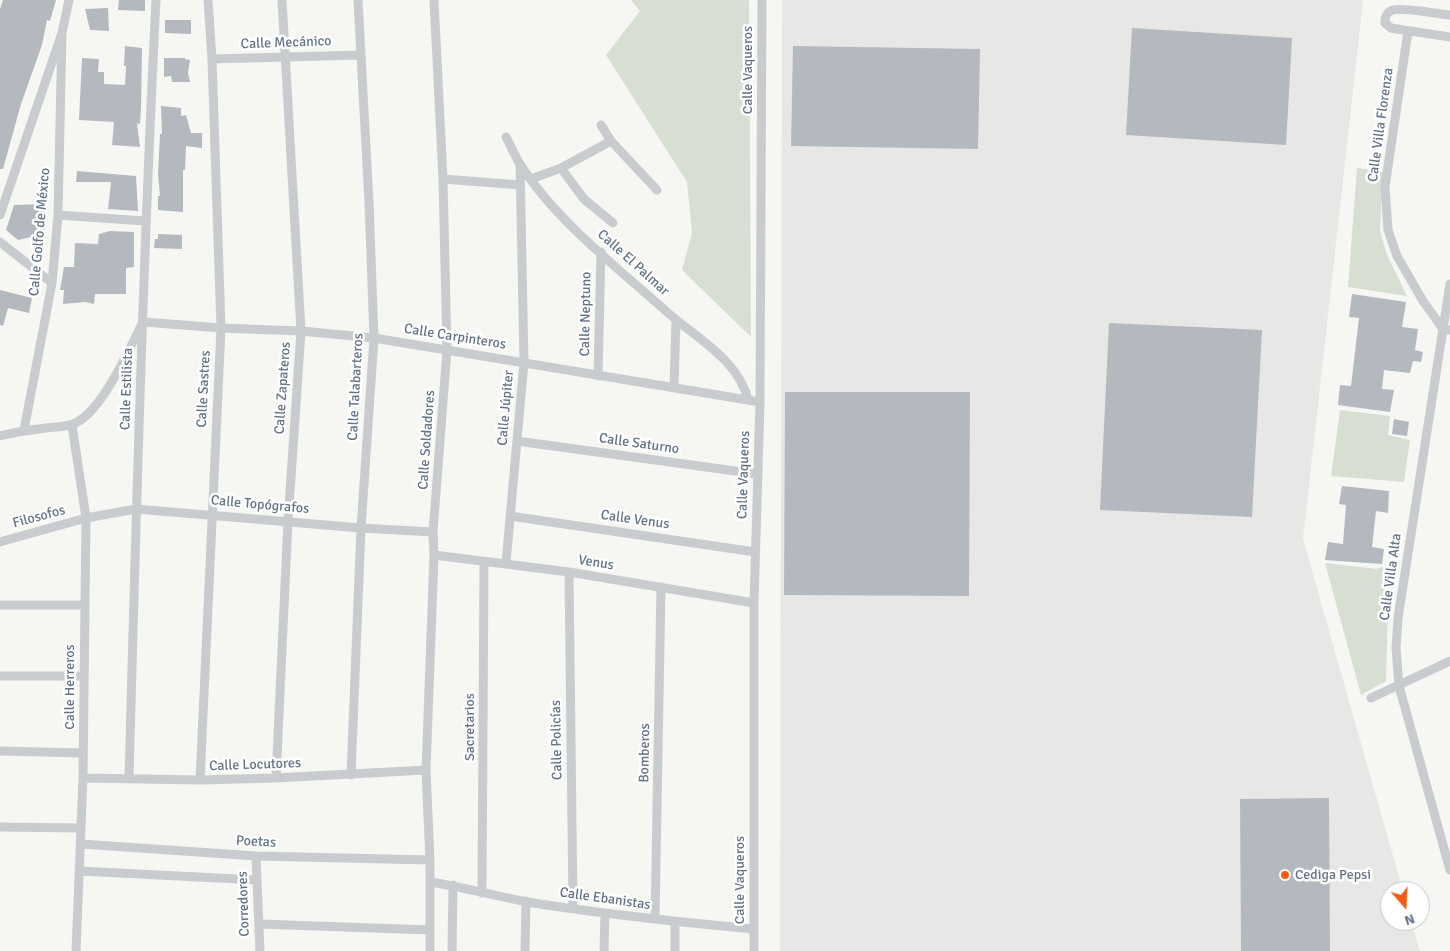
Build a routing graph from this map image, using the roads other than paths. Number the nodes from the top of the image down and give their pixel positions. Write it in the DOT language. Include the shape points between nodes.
graph roads {
  1 [pos="69,0"];
  2 [pos="156,0"];
  3 [pos="208,0"];
  4 [pos="282,0"];
  5 [pos="358,0"];
  6 [pos="434,0"];
  7 [pos="762,0"];
  8 [pos="1450,16"];
  9 [pos="1408,31"];
  10 [pos="62,33"];
  11 [pos="1450,37"];
  12 [pos="361,55"];
  13 [pos="285,56"];
  14 [pos="212,59"];
  15 [pos="602,126"];
  16 [pos="506,137"];
  17 [pos="611,142"];
  18 [pos="520,164"];
  19 [pos="560,168"];
  20 [pos="443,179"];
  21 [pos="531,179"];
  22 [pos="520,185"];
  23 [pos="657,190"];
  24 [pos="58,215"];
  25 [pos="0,216"];
  26 [pos="145,221"];
  27 [pos="613,223"];
  28 [pos="0,242"];
  29 [pos="601,252"];
  30 [pos="52,283"];
  31 [pos="1450,284"];
  32 [pos="676,320"];
  33 [pos="144,322"];
  34 [pos="221,328"];
  35 [pos="1447,329"];
  36 [pos="300,331"];
  37 [pos="374,338"];
  38 [pos="448,350"];
  39 [pos="524,362"];
  40 [pos="598,376"];
  41 [pos="674,388"];
  42 [pos="748,400"];
  43 [pos="760,402"];
  44 [pos="72,425"];
  45 [pos="24,430"];
  46 [pos="0,436"];
  47 [pos="517,441"];
  48 [pos="757,474"];
  49 [pos="136,509"];
  50 [pos="212,515"];
  51 [pos="510,516"];
  52 [pos="86,518"];
  53 [pos="288,521"];
  54 [pos="361,528"];
  55 [pos="433,532"];
  56 [pos="0,542"];
  57 [pos="755,552"];
  58 [pos="434,554"];
  59 [pos="484,562"];
  60 [pos="506,563"];
  61 [pos="569,572"];
  62 [pos="661,587"];
  63 [pos="754,603"];
  64 [pos="0,605"];
  65 [pos="85,605"];
  66 [pos="1450,662"];
  67 [pos="0,676"];
  68 [pos="84,676"];
  69 [pos="1399,686"];
  70 [pos="1371,698"];
  71 [pos="0,751"];
  72 [pos="83,753"];
  73 [pos="426,770"];
  74 [pos="351,775"];
  75 [pos="83,778"];
  76 [pos="276,778"];
  77 [pos="129,779"];
  78 [pos="200,780"];
  79 [pos="0,827"];
  80 [pos="81,828"];
  81 [pos="81,844"];
  82 [pos="256,856"];
  83 [pos="430,860"];
  84 [pos="1450,870"];
  85 [pos="80,871"];
  86 [pos="257,880"];
  87 [pos="430,882"];
  88 [pos="453,885"];
  89 [pos="482,893"];
  90 [pos="526,902"];
  91 [pos="573,908"];
  92 [pos="605,913"];
  93 [pos="655,919"];
  94 [pos="675,922"];
  95 [pos="259,924"];
  96 [pos="754,929"];
  97 [pos="430,930"];
  98 [pos="76,951"];
  99 [pos="260,951"];
  100 [pos="430,951"];
  101 [pos="452,951"];
  102 [pos="525,951"];
  103 [pos="604,951"];
  104 [pos="675,951"];
  105 [pos="754,951"];
  1 -- 10 [label="street"];
  2 -- 26 [label="street, Calle Estilista"];
  3 -- 14 [label="street, Calle Sastres"];
  4 -- 13 [label="street, Calle Zapateros"];
  5 -- 12 [label="street, Calle Talabarteros"];
  6 -- 20 [label="street, Calle Soldadores"];
  7 -- 43 [label="street, Calle Vaqueros"];
  8 -- 9 [label="street" via="1396,9 1387,13 1388,26"];
  9 -- 11 [label="street"];
  9 -- 35 [label="street, Calle Villa Florenza" via="1385,187 1388,230 1407,276"];
  10 -- 24 [label="street, Calle Golfo de México"];
  10 -- 25 [label="street"];
  12 -- 13 [label="street, Calle Mecánico"];
  12 -- 37 [label="street, Calle Talabarteros"];
  13 -- 14 [label="street, Calle Mecánico"];
  13 -- 36 [label="street, Calle Zapateros"];
  14 -- 34 [label="street, Calle Sastres"];
  15 -- 17 [label="street"];
  16 -- 18 [label="street, Calle El Palmar"];
  17 -- 19 [label="street"];
  17 -- 23 [label="street"];
  18 -- 21 [label="street, Calle El Palmar"];
  18 -- 22 [label="street, Calle Júpiter"];
  19 -- 21 [label="street"];
  19 -- 27 [label="street" via="584,199"];
  20 -- 22 [label="street"];
  20 -- 38 [label="street, Calle Soldadores"];
  21 -- 29 [label="street, Calle El Palmar" via="549,202"];
  22 -- 39 [label="street, Calle Júpiter"];
  24 -- 26 [label="street"];
  24 -- 30 [label="street, Calle Golfo de México"];
  26 -- 33 [label="street, Calle Estilista"];
  28 -- 30 [label="street"];
  29 -- 32 [label="street, Calle El Palmar"];
  29 -- 40 [label="street, Calle Neptuno"];
  30 -- 45 [label="street, Calle Golfo de México"];
  31 -- 35 [label="street, Calle Villa Alta"];
  32 -- 41 [label="street"];
  32 -- 42 [label="street, Calle El Palmar" via="725,361 742,381"];
  33 -- 34 [label="street, Calle Carpinteros"];
  33 -- 44 [label="street" via="106,391 83,418"];
  33 -- 49 [label="street, Calle Estilista"];
  34 -- 36 [label="street, Calle Carpinteros"];
  34 -- 50 [label="street, Calle Sastres"];
  35 -- 69 [label="street, Calle Villa Alta" via="1398,618"];
  36 -- 37 [label="street, Calle Carpinteros"];
  36 -- 53 [label="street, Calle Zapateros"];
  37 -- 38 [label="street, Calle Carpinteros"];
  37 -- 54 [label="street, Calle Talabarteros"];
  38 -- 39 [label="street, Calle Carpinteros"];
  38 -- 55 [label="street, Calle Soldadores"];
  39 -- 40 [label="street, Calle Carpinteros"];
  39 -- 47 [label="street, Calle Júpiter"];
  40 -- 41 [label="street, Calle Carpinteros"];
  41 -- 42 [label="street, Calle Carpinteros"];
  42 -- 43 [label="street, Calle Carpinteros"];
  43 -- 48 [label="street, Calle Vaqueros"];
  44 -- 45 [label="street"];
  44 -- 52 [label="street, Calle Herreros"];
  45 -- 46 [label="street"];
  47 -- 48 [label="street, Calle Saturno"];
  47 -- 51 [label="street, Calle Júpiter"];
  48 -- 57 [label="street, Calle Vaqueros"];
  49 -- 50 [label="street, Calle Topógrafos"];
  49 -- 52 [label="street, Calle Topógrafos"];
  49 -- 77 [label="street, Calle Estilista"];
  50 -- 53 [label="street, Calle Topógrafos"];
  50 -- 78 [label="street, Calle Sastres"];
  51 -- 57 [label="street, Calle Venus"];
  51 -- 60 [label="street, Calle Júpiter"];
  52 -- 56 [label="street, Filosofos"];
  52 -- 65 [label="street, Calle Herreros"];
  53 -- 54 [label="street, Calle Topógrafos"];
  53 -- 76 [label="street, Calle Zapateros"];
  54 -- 55 [label="street, Calle Topógrafos"];
  54 -- 74 [label="street, Calle Talabarteros"];
  55 -- 58 [label="street, Calle Soldadores"];
  57 -- 63 [label="street, Calle Vaqueros"];
  58 -- 59 [label="street, Venus"];
  58 -- 73 [label="street, Calle Soldadores"];
  59 -- 60 [label="street, Venus"];
  59 -- 89 [label="street, Sacretarios"];
  60 -- 61 [label="street, Venus"];
  61 -- 62 [label="street, Venus"];
  61 -- 91 [label="street, Calle Policías"];
  62 -- 63 [label="street, Venus"];
  62 -- 93 [label="street, Bomberos"];
  63 -- 96 [label="street, Calle Vaqueros"];
  64 -- 65 [label="street"];
  65 -- 68 [label="street, Calle Herreros"];
  66 -- 69 [label="street"];
  67 -- 68 [label="street"];
  68 -- 72 [label="street, Calle Herreros"];
  69 -- 70 [label="street"];
  69 -- 84 [label="street, Calle Villa Alta"];
  71 -- 72 [label="street"];
  72 -- 75 [label="street, Calle Herreros"];
  73 -- 74 [label="street, Calle Locutores"];
  73 -- 83 [label="street, Calle Soldadores"];
  74 -- 76 [label="street, Calle Locutores"];
  75 -- 77 [label="street, Calle Locutores"];
  75 -- 80 [label="street, Calle Herreros"];
  76 -- 78 [label="street, Calle Locutores"];
  77 -- 78 [label="street, Calle Locutores"];
  79 -- 80 [label="street"];
  80 -- 81 [label="street, Calle Herreros"];
  81 -- 82 [label="street, Poetas"];
  81 -- 85 [label="street, Calle Herreros"];
  82 -- 83 [label="street, Poetas"];
  82 -- 86 [label="street, Corredores"];
  83 -- 87 [label="street, Calle Soldadores"];
  85 -- 86 [label="street"];
  85 -- 98 [label="street, Calle Herreros"];
  86 -- 95 [label="street, Corredores"];
  87 -- 88 [label="street"];
  87 -- 97 [label="street, Calle Soldadores"];
  88 -- 89 [label="street, Calle Ebanistas"];
  88 -- 101 [label="street"];
  89 -- 90 [label="street, Calle Ebanistas"];
  90 -- 91 [label="street, Calle Ebanistas"];
  90 -- 102 [label="street"];
  91 -- 92 [label="street, Calle Ebanistas"];
  92 -- 93 [label="street, Calle Ebanistas"];
  92 -- 103 [label="street"];
  93 -- 94 [label="street, Calle Ebanistas"];
  94 -- 96 [label="street, Calle Ebanistas"];
  94 -- 104 [label="street"];
  95 -- 97 [label="street"];
  95 -- 99 [label="street, Corredores"];
  96 -- 105 [label="street, Calle Vaqueros"];
  97 -- 100 [label="street, Calle Soldadores"];
}
